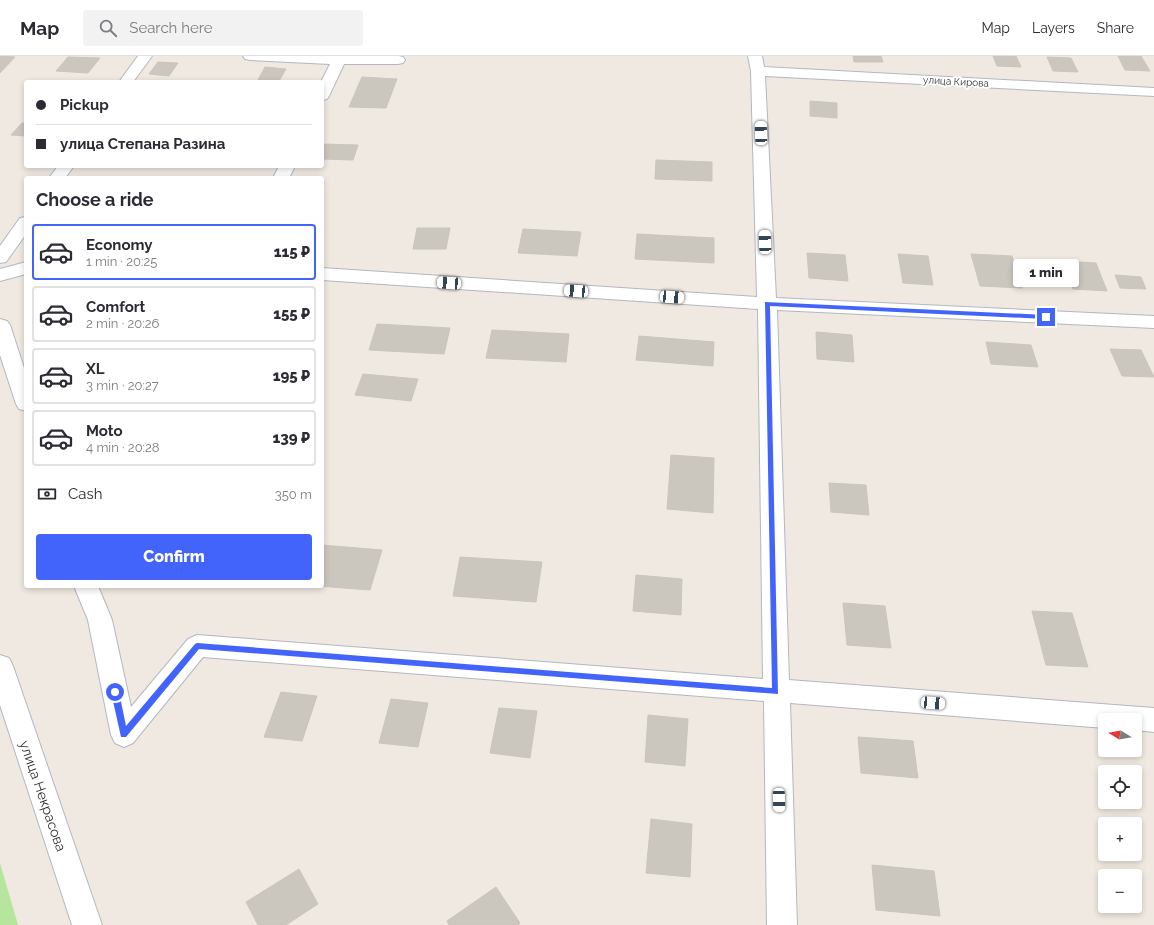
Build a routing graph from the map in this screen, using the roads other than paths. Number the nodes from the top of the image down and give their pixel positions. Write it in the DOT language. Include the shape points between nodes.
graph roads {
  1 [pos="145,56"];
  2 [pos="250,56"];
  3 [pos="340,58"];
  4 [pos="398,60"];
  5 [pos="757,63"];
  6 [pos="127,80"];
  7 [pos="324,92"];
  8 [pos="1154,92"];
  9 [pos="24,225"];
  10 [pos="0,258"];
  11 [pos="24,269"];
  12 [pos="324,274"];
  13 [pos="0,275"];
  14 [pos="767,304"];
  15 [pos="1154,322"];
  16 [pos="0,325"];
  17 [pos="24,398"];
  18 [pos="88,588"];
  19 [pos="0,666"];
  20 [pos="776,691"];
  21 [pos="1154,720"];
  22 [pos="86,925"];
  23 [pos="782,925"];
  1 -- 6 [label="street"];
  2 -- 3 [label="street"];
  3 -- 4 [label="street"];
  3 -- 7 [label="street"];
  5 -- 8 [label="street, улица Кирова"];
  5 -- 14 [label="street"];
  9 -- 10 [label="street"];
  11 -- 13 [label="street"];
  12 -- 14 [label="street"];
  14 -- 15 [label="street"];
  14 -- 20 [label="street"];
  16 -- 17 [label="street"];
  18 -- 20 [label="street" via="100,620 124,735 197,646"];
  19 -- 22 [label="street, улица Некрасова"];
  20 -- 21 [label="street"];
  20 -- 23 [label="street"];
}
